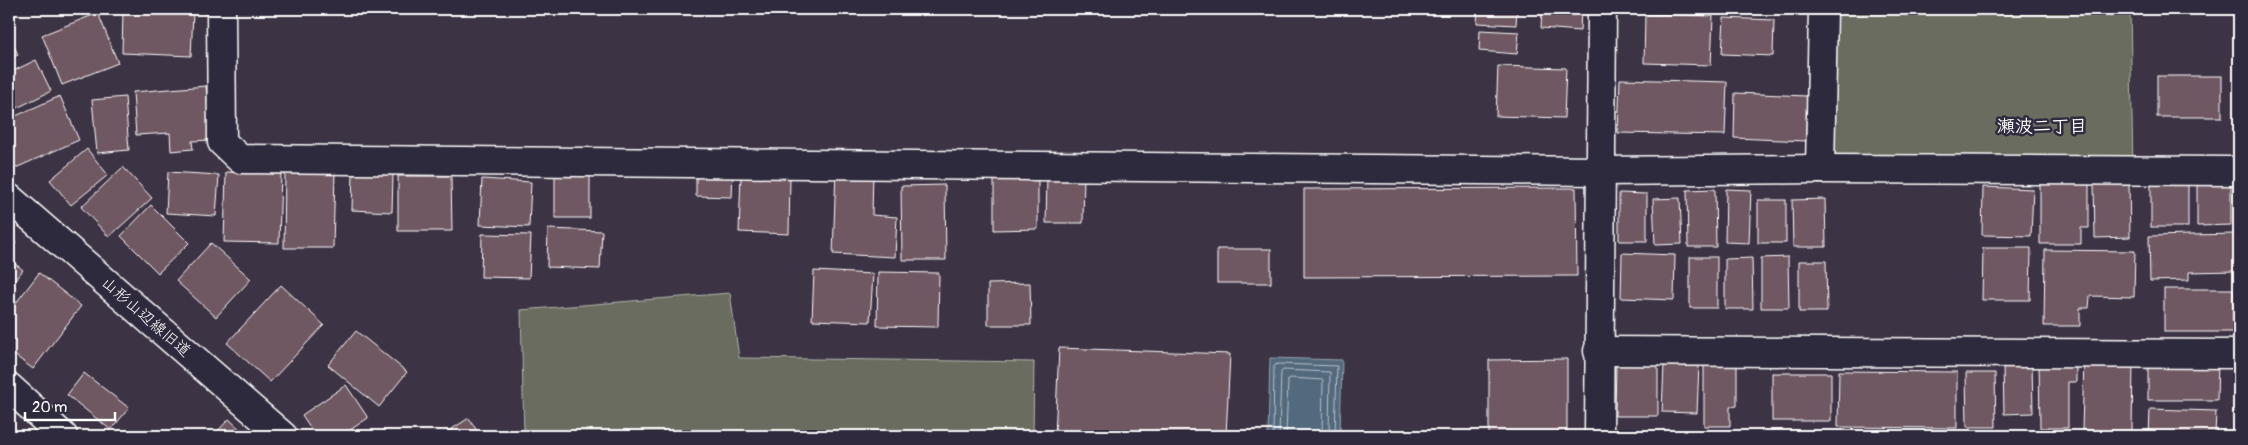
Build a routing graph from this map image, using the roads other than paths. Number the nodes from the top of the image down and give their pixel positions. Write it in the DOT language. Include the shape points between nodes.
graph roads {
  1 [pos="221,9"];
  2 [pos="1602,9"];
  3 [pos="1823,9"];
  4 [pos="1820,169"];
  5 [pos="1600,171"];
  6 [pos="2239,171"];
  7 [pos="9,198"];
  8 [pos="1598,351"];
  9 [pos="2239,354"];
  10 [pos="16,393"];
  11 [pos="64,436"];
  12 [pos="84,436"];
  13 [pos="283,436"];
  14 [pos="1599,436"];
  1 -- 5 [label="street" via="222,142 240,160"];
  2 -- 5 [label="street"];
  3 -- 4 [label="street"];
  4 -- 5 [label="street"];
  4 -- 6 [label="street"];
  5 -- 8 [label="street"];
  7 -- 13 [label="street, 山形山辺線旧道"];
  8 -- 9 [label="street"];
  8 -- 14 [label="street"];
  10 -- 11 [label="street"];
  10 -- 12 [label="street"];
}
